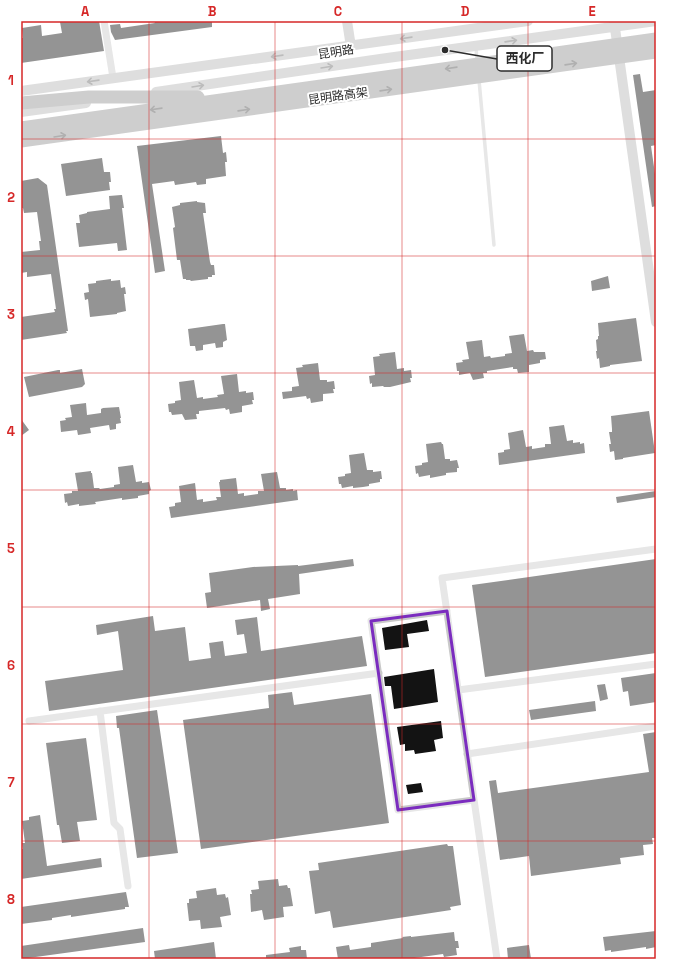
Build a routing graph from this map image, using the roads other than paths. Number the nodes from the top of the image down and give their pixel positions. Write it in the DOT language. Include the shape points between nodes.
graph roads {
  1 [pos="104,21"];
  2 [pos="347,21"];
  3 [pos="528,21"];
  4 [pos="656,21"];
  5 [pos="615,24"];
  6 [pos="656,39"];
  7 [pos="476,45"];
  8 [pos="351,46"];
  9 [pos="656,52"];
  10 [pos="113,78"];
  11 [pos="21,91"];
  12 [pos="242,97"];
  13 [pos="21,103"];
  14 [pos="21,112"];
  15 [pos="21,128"];
  16 [pos="21,141"];
  17 [pos="494,245"];
  18 [pos="656,322"];
  19 [pos="656,549"];
  20 [pos="447,611"];
  21 [pos="656,664"];
  22 [pos="379,673"];
  23 [pos="458,690"];
  24 [pos="100,711"];
  25 [pos="29,721"];
  26 [pos="656,726"];
  27 [pos="468,754"];
  28 [pos="474,800"];
  29 [pos="128,886"];
  30 [pos="497,959"];
  1 -- 10 [label="street"];
  2 -- 8 [label="main road"];
  3 -- 8 [label="main road, 昆明路, one-way"];
  4 -- 5 [label="main road, 昆明路"];
  7 -- 5 [label="main road, 昆明路, one-way"];
  5 -- 18 [label="main road"];
  6 -- 12 [label="highway, 昆明路高架, one-way, bridge"];
  14 -- 7 [label="main road, 昆明路, one-way"];
  7 -- 17 [label="lane"];
  8 -- 10 [label="main road, 昆明路, one-way"];
  16 -- 9 [label="highway, 昆明路高架, one-way, bridge"];
  10 -- 11 [label="main road, 昆明路, one-way"];
  12 -- 13 [label="highway, bridge" via="89,97"];
  12 -- 15 [label="highway, 昆明路高架, one-way, bridge"];
  19 -- 20 [label="street" via="442,578"];
  20 -- 22 [label="street" via="372,621"];
  20 -- 23 [label="street"];
  21 -- 23 [label="street"];
  22 -- 24 [label="street"];
  22 -- 28 [label="street" via="398,810"];
  23 -- 27 [label="street"];
  24 -- 25 [label="street"];
  24 -- 29 [label="street" via="114,823 120,830"];
  26 -- 27 [label="street"];
  27 -- 28 [label="street"];
  28 -- 30 [label="street"];
}
